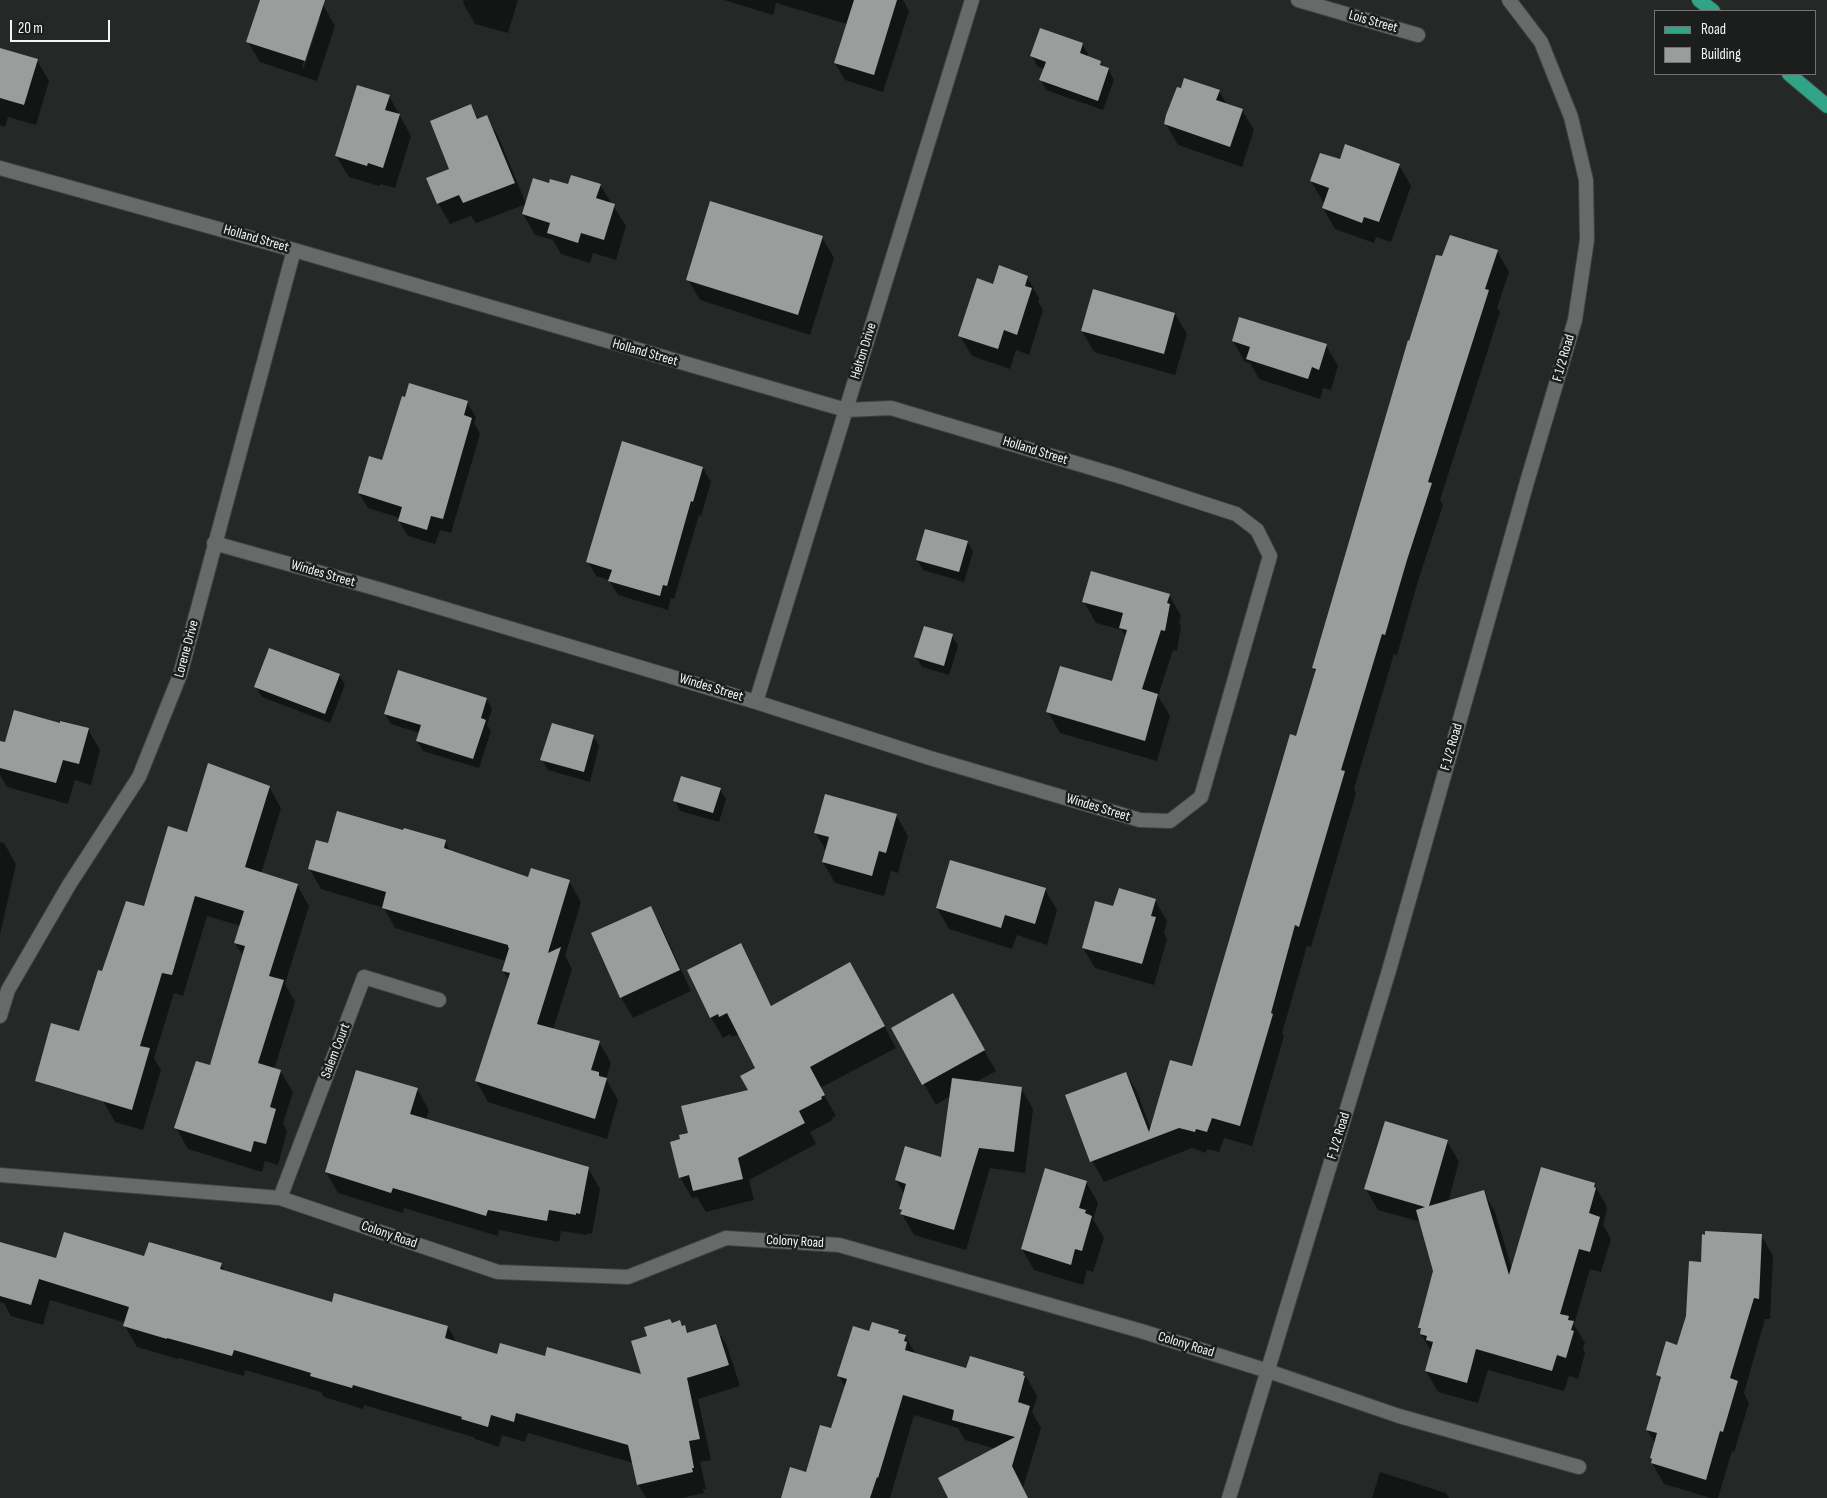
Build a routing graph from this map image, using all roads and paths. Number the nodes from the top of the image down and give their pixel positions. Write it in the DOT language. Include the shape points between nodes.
graph roads {
  1 [pos="972,0"];
  2 [pos="1298,0"];
  3 [pos="1509,0"];
  4 [pos="1699,0"];
  5 [pos="1712,10"];
  6 [pos="1418,35"];
  7 [pos="1790,75"];
  8 [pos="1827,106"];
  9 [pos="0,168"];
  10 [pos="294,250"];
  11 [pos="846,410"];
  12 [pos="214,543"];
  13 [pos="756,702"];
  14 [pos="1201,797"];
  15 [pos="439,1000"];
  16 [pos="0,1016"];
  17 [pos="0,1171"];
  18 [pos="280,1198"];
  19 [pos="1268,1371"];
  20 [pos="1579,1467"];
  21 [pos="1229,1498"];
  1 -- 11 [label="street, Helton Drive"];
  2 -- 6 [label="street, Lois Street"];
  3 -- 19 [label="street, F 1/2 Road" via="1541,42 1571,117 1586,180 1587,240 1575,320 1390,967"];
  4 -- 5 [label="main road"];
  7 -- 8 [label="main road"];
  9 -- 10 [label="street, Holland Street"];
  10 -- 11 [label="street, Holland Street"];
  10 -- 12 [label="street, Lorene Drive"];
  11 -- 13 [label="street, Helton Drive"];
  11 -- 14 [label="street, Holland Street" via="891,408 1236,514 1257,530 1270,556"];
  12 -- 13 [label="street, Windes Street"];
  12 -- 16 [label="street, Lorene Drive" via="180,675 139,777 69,885 8,990"];
  13 -- 14 [label="street, Windes Street" via="1140,820 1170,821"];
  15 -- 18 [label="street, Salem Court" via="364,977"];
  17 -- 18 [label="street, Colony Road"];
  18 -- 19 [label="street, Colony Road" via="498,1272 628,1277 726,1238 839,1245 1141,1331"];
  19 -- 20 [label="street, Colony Road" via="1399,1416"];
  19 -- 21 [label="street, F 1/2 Road"];
}
